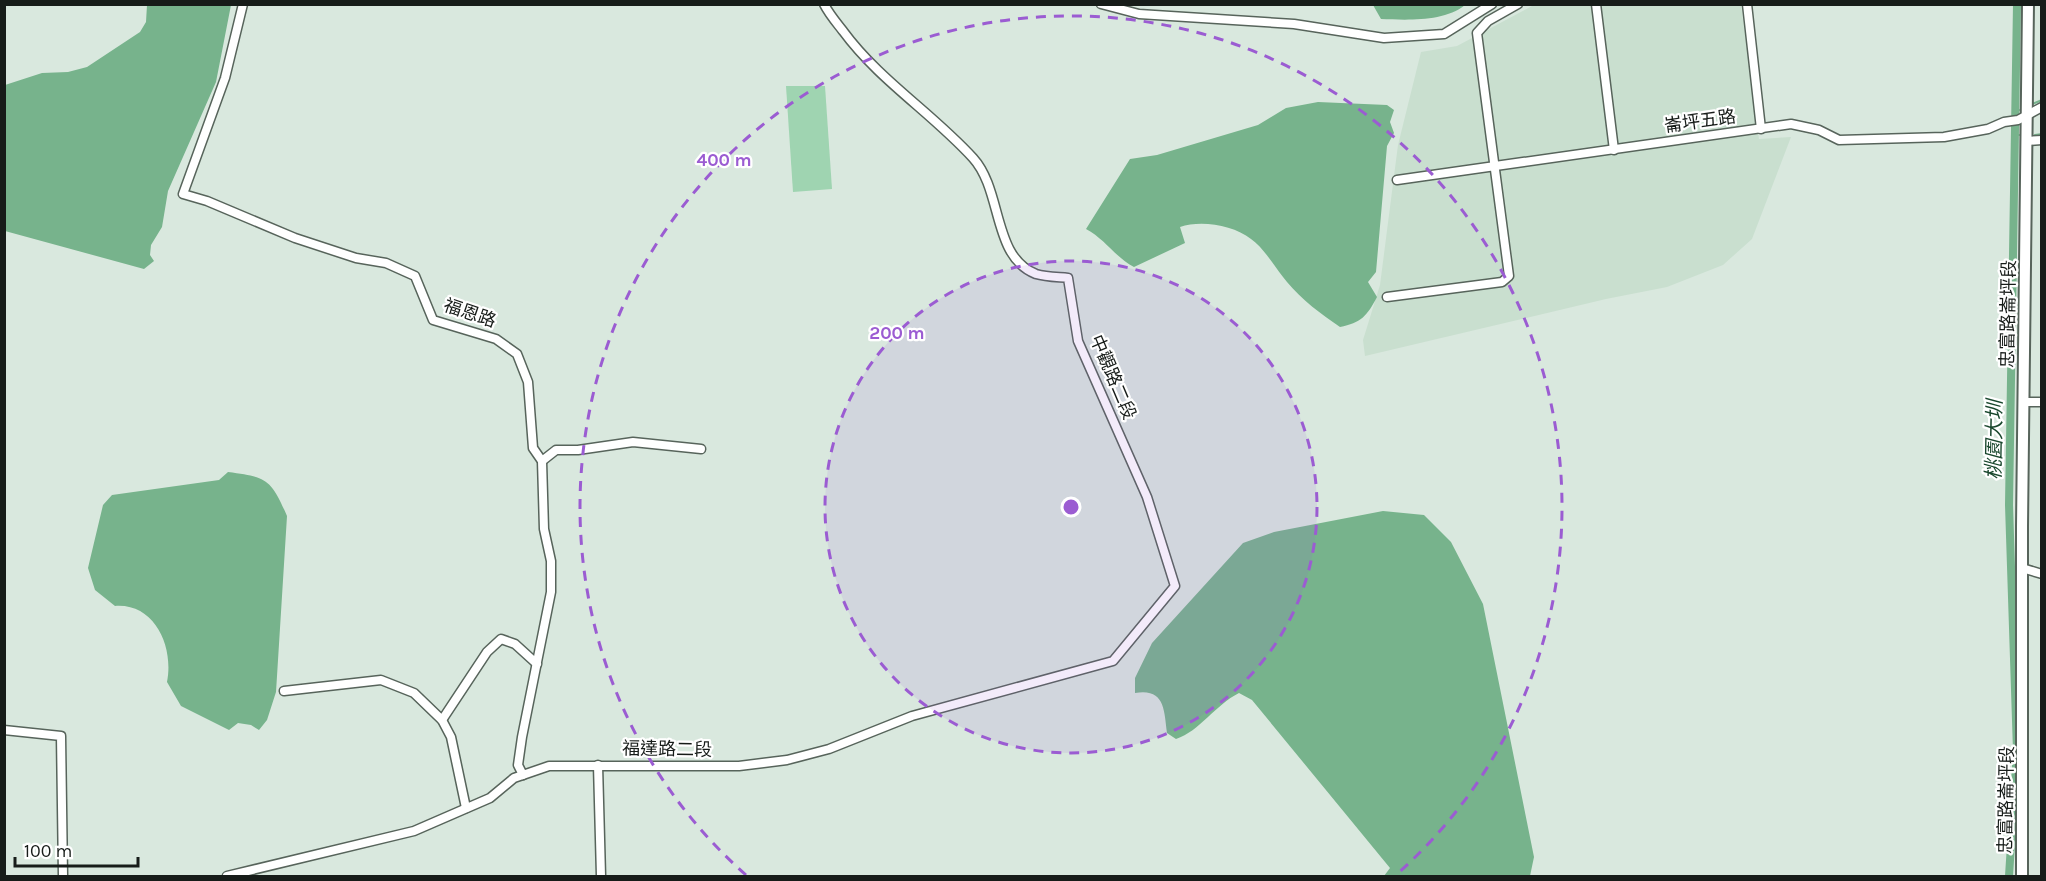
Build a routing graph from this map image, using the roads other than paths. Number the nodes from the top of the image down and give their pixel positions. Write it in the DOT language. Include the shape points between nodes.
graph roads {
  1 [pos="243,4"];
  2 [pos="824,4"];
  3 [pos="1101,4"];
  4 [pos="1492,4"];
  5 [pos="1518,4"];
  6 [pos="1596,4"];
  7 [pos="1747,4"];
  8 [pos="2028,4"];
  9 [pos="1473,17"];
  10 [pos="1488,21"];
  11 [pos="2042,107"];
  12 [pos="2022,118"];
  13 [pos="1761,129"];
  14 [pos="2026,141"];
  15 [pos="2042,141"];
  16 [pos="1614,150"];
  17 [pos="1493,168"];
  18 [pos="1397,180"];
  19 [pos="1387,297"];
  20 [pos="2024,402"];
  21 [pos="2042,402"];
  22 [pos="701,449"];
  23 [pos="542,461"];
  24 [pos="2022,568"];
  25 [pos="2042,574"];
  26 [pos="1113,661"];
  27 [pos="537,664"];
  28 [pos="284,691"];
  29 [pos="442,720"];
  30 [pos="4,730"];
  31 [pos="598,765"];
  32 [pos="523,775"];
  33 [pos="466,808"];
  34 [pos="63,876"];
  35 [pos="226,876"];
  36 [pos="602,876"];
  37 [pos="2022,876"];
  1 -- 23 [label="street, 福恩路" via="225,78 183,194 296,238 356,258 386,263 415,276 433,320 496,339 516,354 528,382 533,448"];
  2 -- 26 [label="street, 中觀路二段" via="878,72 974,159 988,180 1008,250 1023,267 1037,274 1068,278 1078,341 1147,497 1175,586"];
  3 -- 9 [label="street" via="1139,14 1294,24 1384,38 1444,34"];
  4 -- 9 [label="street"];
  5 -- 10 [label="street"];
  6 -- 16 [label="street"];
  7 -- 13 [label="street"];
  8 -- 12 [label="street, 忠富路崙坪段"];
  9 -- 10 [label="street"];
  10 -- 17 [label="street" via="1477,33"];
  11 -- 12 [label="street, 崙坪五路"];
  12 -- 13 [label="street, 崙坪五路" via="1944,137 1839,140 1819,130 1791,124"];
  12 -- 14 [label="street, 忠富路崙坪段"];
  13 -- 16 [label="street, 崙坪五路"];
  14 -- 15 [label="street"];
  14 -- 20 [label="street, 忠富路崙坪段"];
  16 -- 17 [label="street, 崙坪五路"];
  17 -- 18 [label="street, 崙坪五路"];
  17 -- 19 [label="street" via="1509,276 1502,282"];
  20 -- 21 [label="street"];
  20 -- 24 [label="street, 忠富路崙坪段"];
  22 -- 23 [label="street" via="633,442 556,450"];
  23 -- 27 [label="street, 福恩路" via="544,529 551,582"];
  24 -- 25 [label="street"];
  24 -- 37 [label="street, 忠富路崙坪段"];
  26 -- 31 [label="street, 福達路二段" via="912,716 829,749 787,760 739,766"];
  27 -- 29 [label="street" via="515,644 501,639 487,652"];
  27 -- 32 [label="street, 福恩路" via="518,765"];
  28 -- 29 [label="street" via="381,680 414,693"];
  29 -- 33 [label="street" via="451,737"];
  30 -- 34 [label="street" via="61,736"];
  31 -- 32 [label="street, 福達路二段" via="549,766"];
  31 -- 36 [label="street"];
  32 -- 33 [label="street, 福達路二段" via="490,798"];
  33 -- 35 [label="street, 福達路二段" via="414,831"];
}
